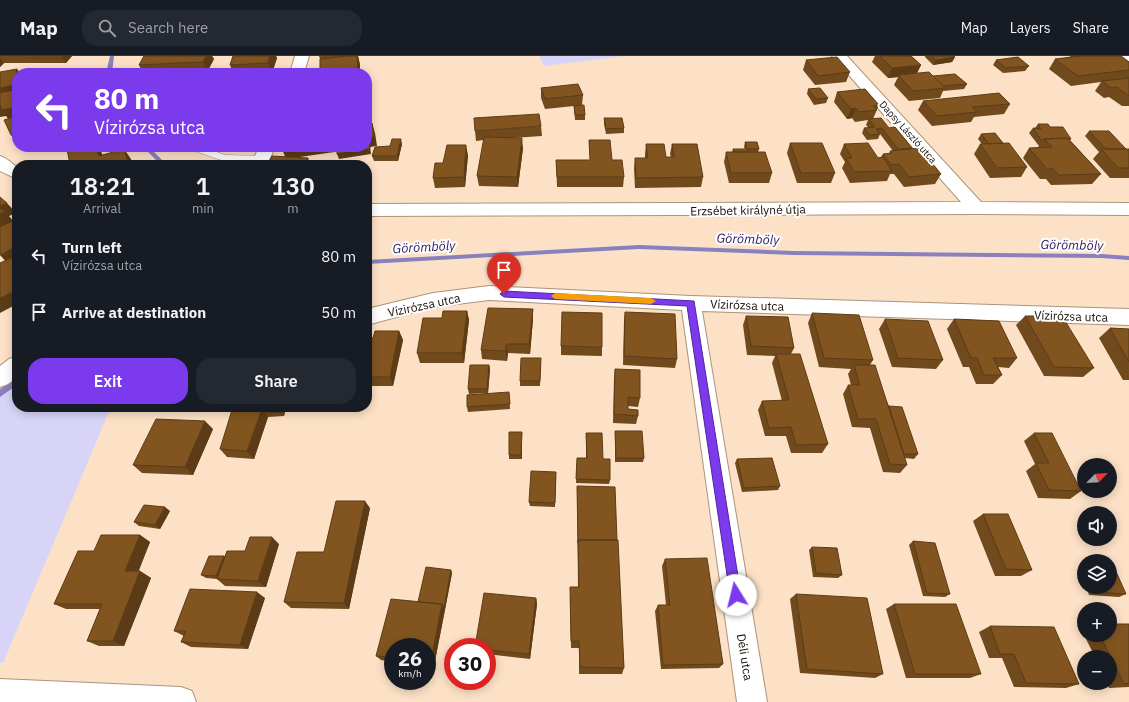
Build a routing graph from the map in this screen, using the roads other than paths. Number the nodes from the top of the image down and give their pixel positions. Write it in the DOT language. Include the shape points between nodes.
graph roads {
  1 [pos="302,56"];
  2 [pos="839,56"];
  3 [pos="298,68"];
  4 [pos="207,152"];
  5 [pos="262,157"];
  6 [pos="0,161"];
  7 [pos="12,171"];
  8 [pos="976,208"];
  9 [pos="1129,209"];
  10 [pos="372,210"];
  11 [pos="691,303"];
  12 [pos="372,316"];
  13 [pos="1129,318"];
  14 [pos="12,369"];
  15 [pos="0,378"];
  16 [pos="0,694"];
  17 [pos="181,702"];
  18 [pos="752,702"];
  1 -- 3 [label="street"];
  2 -- 8 [label="street, Dapsy László utca"];
  4 -- 5 [label="lane" via="224,158"];
  6 -- 7 [label="street"];
  8 -- 9 [label="street, Erzsébet királyné útja"];
  8 -- 10 [label="street, Erzsébet királyné útja"];
  11 -- 12 [label="street, Vízirózsa utca" via="489,293 433,300"];
  11 -- 13 [label="street, Vízirózsa utca"];
  11 -- 18 [label="street, Déli utca"];
  14 -- 15 [label="street"];
  16 -- 17 [label="street"];
}
